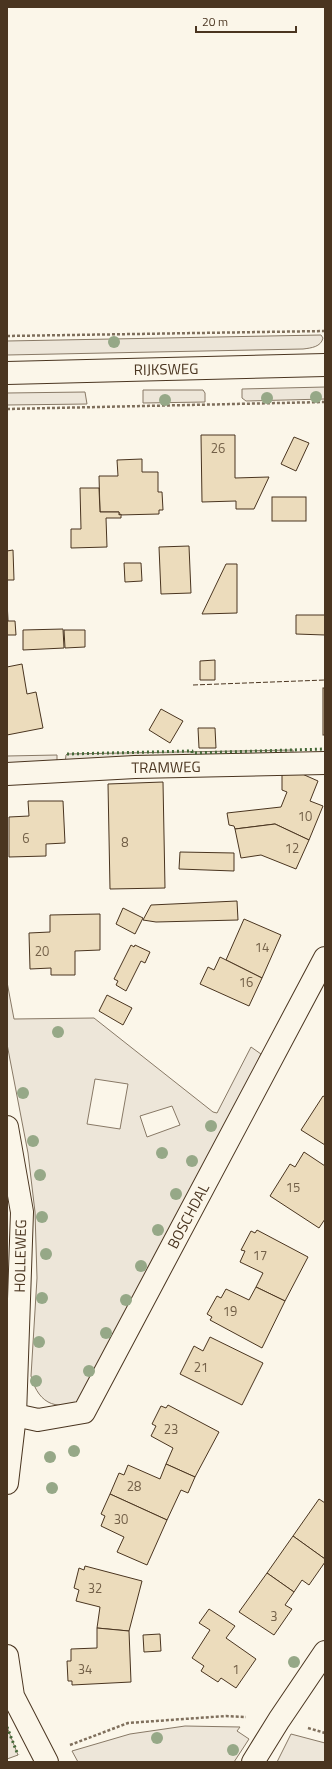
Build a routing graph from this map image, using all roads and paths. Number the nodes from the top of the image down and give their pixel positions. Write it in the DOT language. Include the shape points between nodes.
graph roads {
  1 [pos="325,331"];
  2 [pos="7,336"];
  3 [pos="325,366"];
  4 [pos="7,373"];
  5 [pos="325,402"];
  6 [pos="7,409"];
  7 [pos="325,763"];
  8 [pos="7,774"];
  9 [pos="325,958"];
  10 [pos="7,1127"];
  11 [pos="14,1415"];
  12 [pos="7,1483"];
  13 [pos="325,1652"];
  14 [pos="7,1656"];
  15 [pos="279,1720"];
  16 [pos="325,1733"];
  17 [pos="45,1759"];
  18 [pos="253,1762"];
  1 -- 2 [label="path"];
  3 -- 4 [label="street, RIJKSWEG"];
  5 -- 6 [label="path"];
  7 -- 8 [label="street, TRAMWEG" via="135,767"];
  9 -- 11 [label="street, BOSCHDAL" via="84,1412 38,1420"];
  10 -- 11 [label="street, HOLLEWEG" via="22,1212"];
  11 -- 12 [label="street, HOLLEWEG"];
  13 -- 15 [label="street"];
  14 -- 17 [label="street" via="13,1696"];
  15 -- 16 [label="path"];
  15 -- 17 [label="path" via="226,1716 128,1723"];
  15 -- 18 [label="street"];
}
